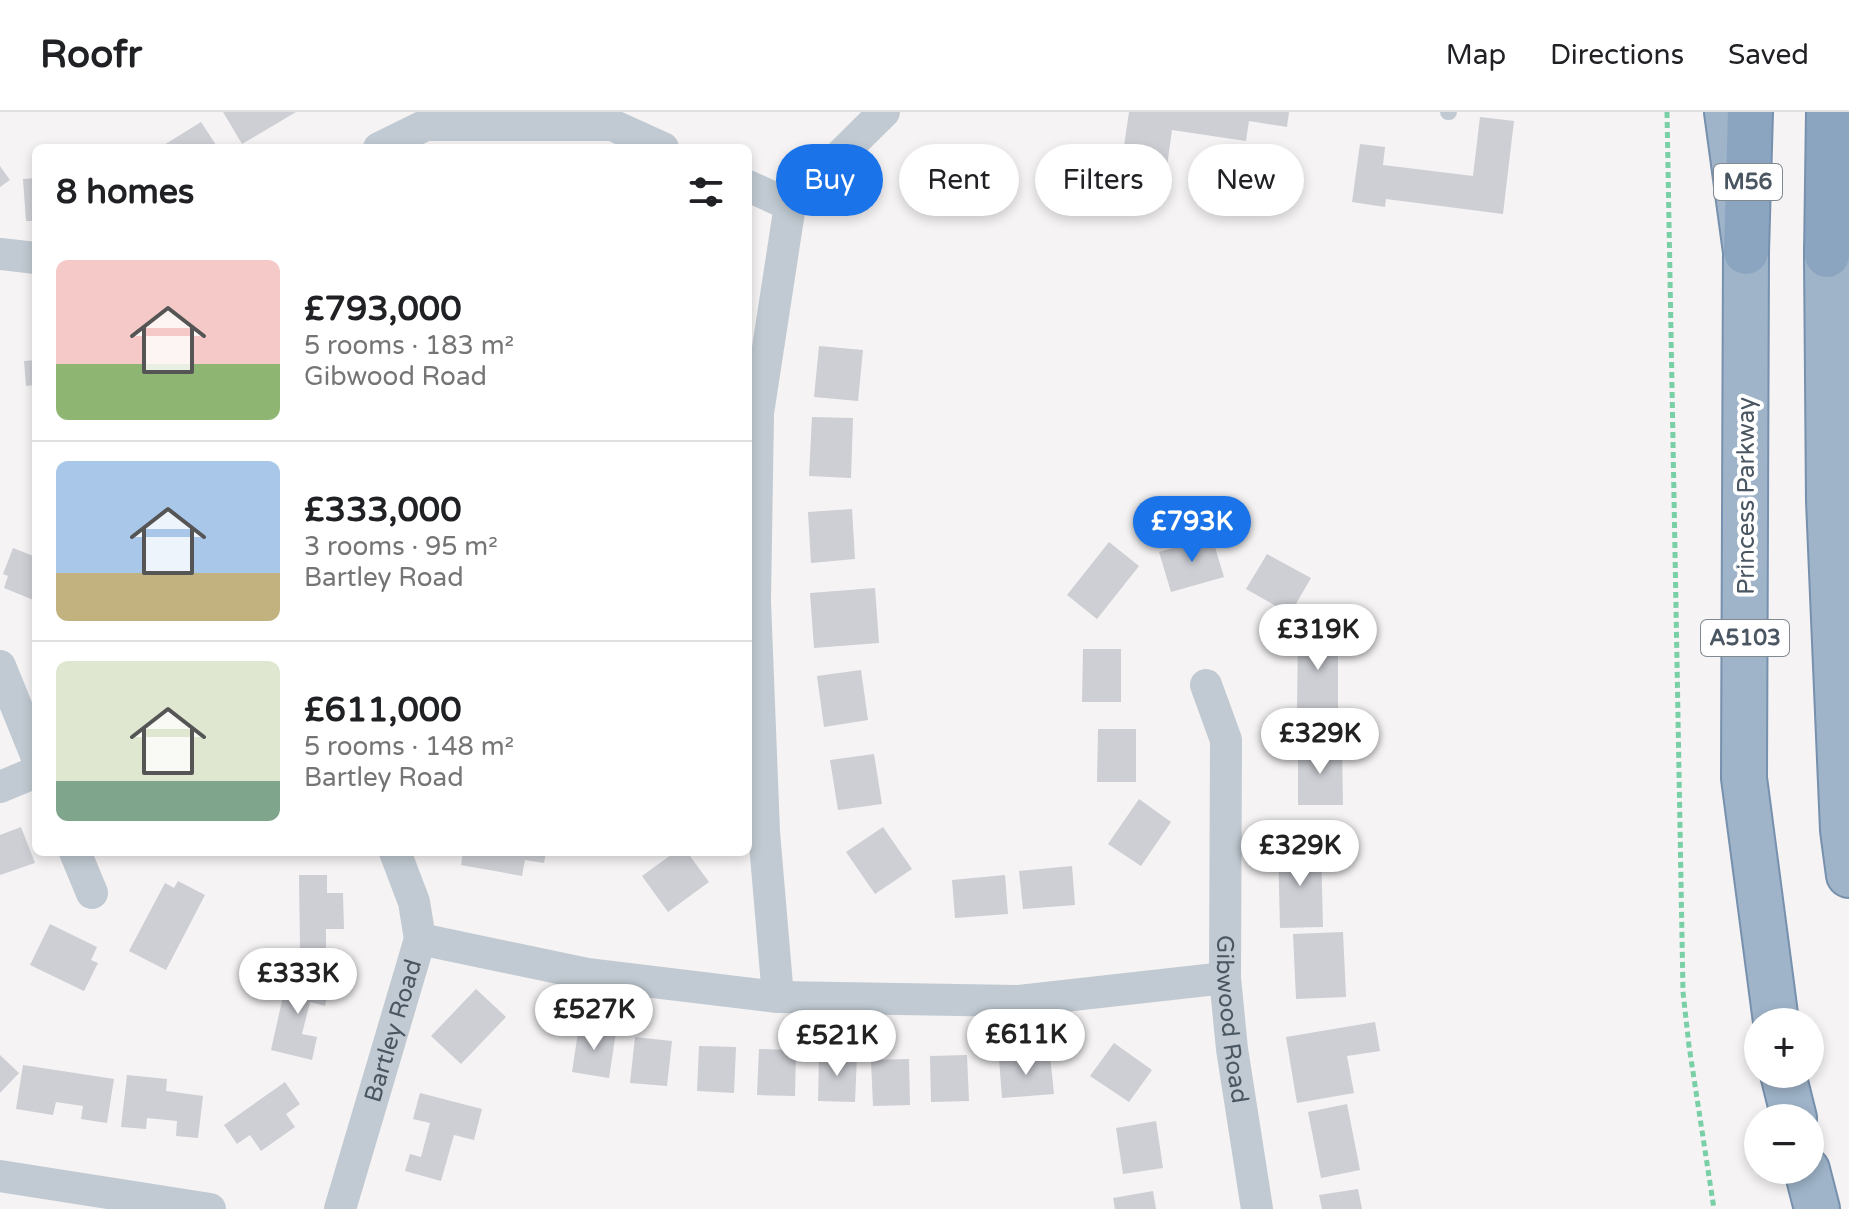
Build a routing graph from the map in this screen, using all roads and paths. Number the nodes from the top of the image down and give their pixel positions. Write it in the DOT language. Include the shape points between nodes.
graph roads {
  1 [pos="884,112"];
  2 [pos="1667,112"];
  3 [pos="1727,112"];
  4 [pos="1750,112"];
  5 [pos="1829,112"];
  6 [pos="1841,112"];
  7 [pos="424,118"];
  8 [pos="385,144"];
  9 [pos="654,144"];
  10 [pos="852,144"];
  11 [pos="752,188"];
  12 [pos="776,199"];
  13 [pos="788,216"];
  14 [pos="1746,252"];
  15 [pos="0,254"];
  16 [pos="1827,255"];
  17 [pos="32,258"];
  18 [pos="0,666"];
  19 [pos="1206,685"];
  20 [pos="32,745"];
  21 [pos="32,774"];
  22 [pos="0,787"];
  23 [pos="77,856"];
  24 [pos="397,856"];
  25 [pos="1849,875"];
  26 [pos="92,893"];
  27 [pos="420,939"];
  28 [pos="1225,978"];
  29 [pos="778,997"];
  30 [pos="1774,1008"];
  31 [pos="0,1176"];
  32 [pos="1811,1184"];
  33 [pos="210,1209"];
  34 [pos="340,1209"];
  35 [pos="1257,1209"];
  36 [pos="1714,1209"];
  37 [pos="1817,1209"];
  1 -- 10 [label="street"];
  2 -- 36 [label="path" via="1683,992"];
  3 -- 14 [label="highway, A5103"];
  4 -- 14 [label="highway, Princess Parkway / M56"];
  5 -- 16 [label="highway"];
  6 -- 16 [label="highway"];
  7 -- 8 [label="street"];
  7 -- 9 [label="street" via="612,125"];
  11 -- 12 [label="street"];
  13 -- 29 [label="street" via="758,413 755,554 764,817"];
  14 -- 30 [label="highway, Princess Parkway / A5103" via="1744,778"];
  15 -- 17 [label="street"];
  16 -- 25 [label="highway" via="1829,501"];
  18 -- 20 [label="street"];
  19 -- 28 [label="street, Gibwood Road" via="1226,740"];
  21 -- 22 [label="street"];
  23 -- 26 [label="street"];
  24 -- 27 [label="street" via="414,902"];
  27 -- 29 [label="street, Bartley Road" via="587,974"];
  27 -- 34 [label="street, Bartley Road"];
  28 -- 29 [label="street, Bartley Road" via="1019,1001"];
  28 -- 35 [label="street, Gibwood Road"];
  31 -- 33 [label="street"];
  32 -- 37 [label="highway"];
}
